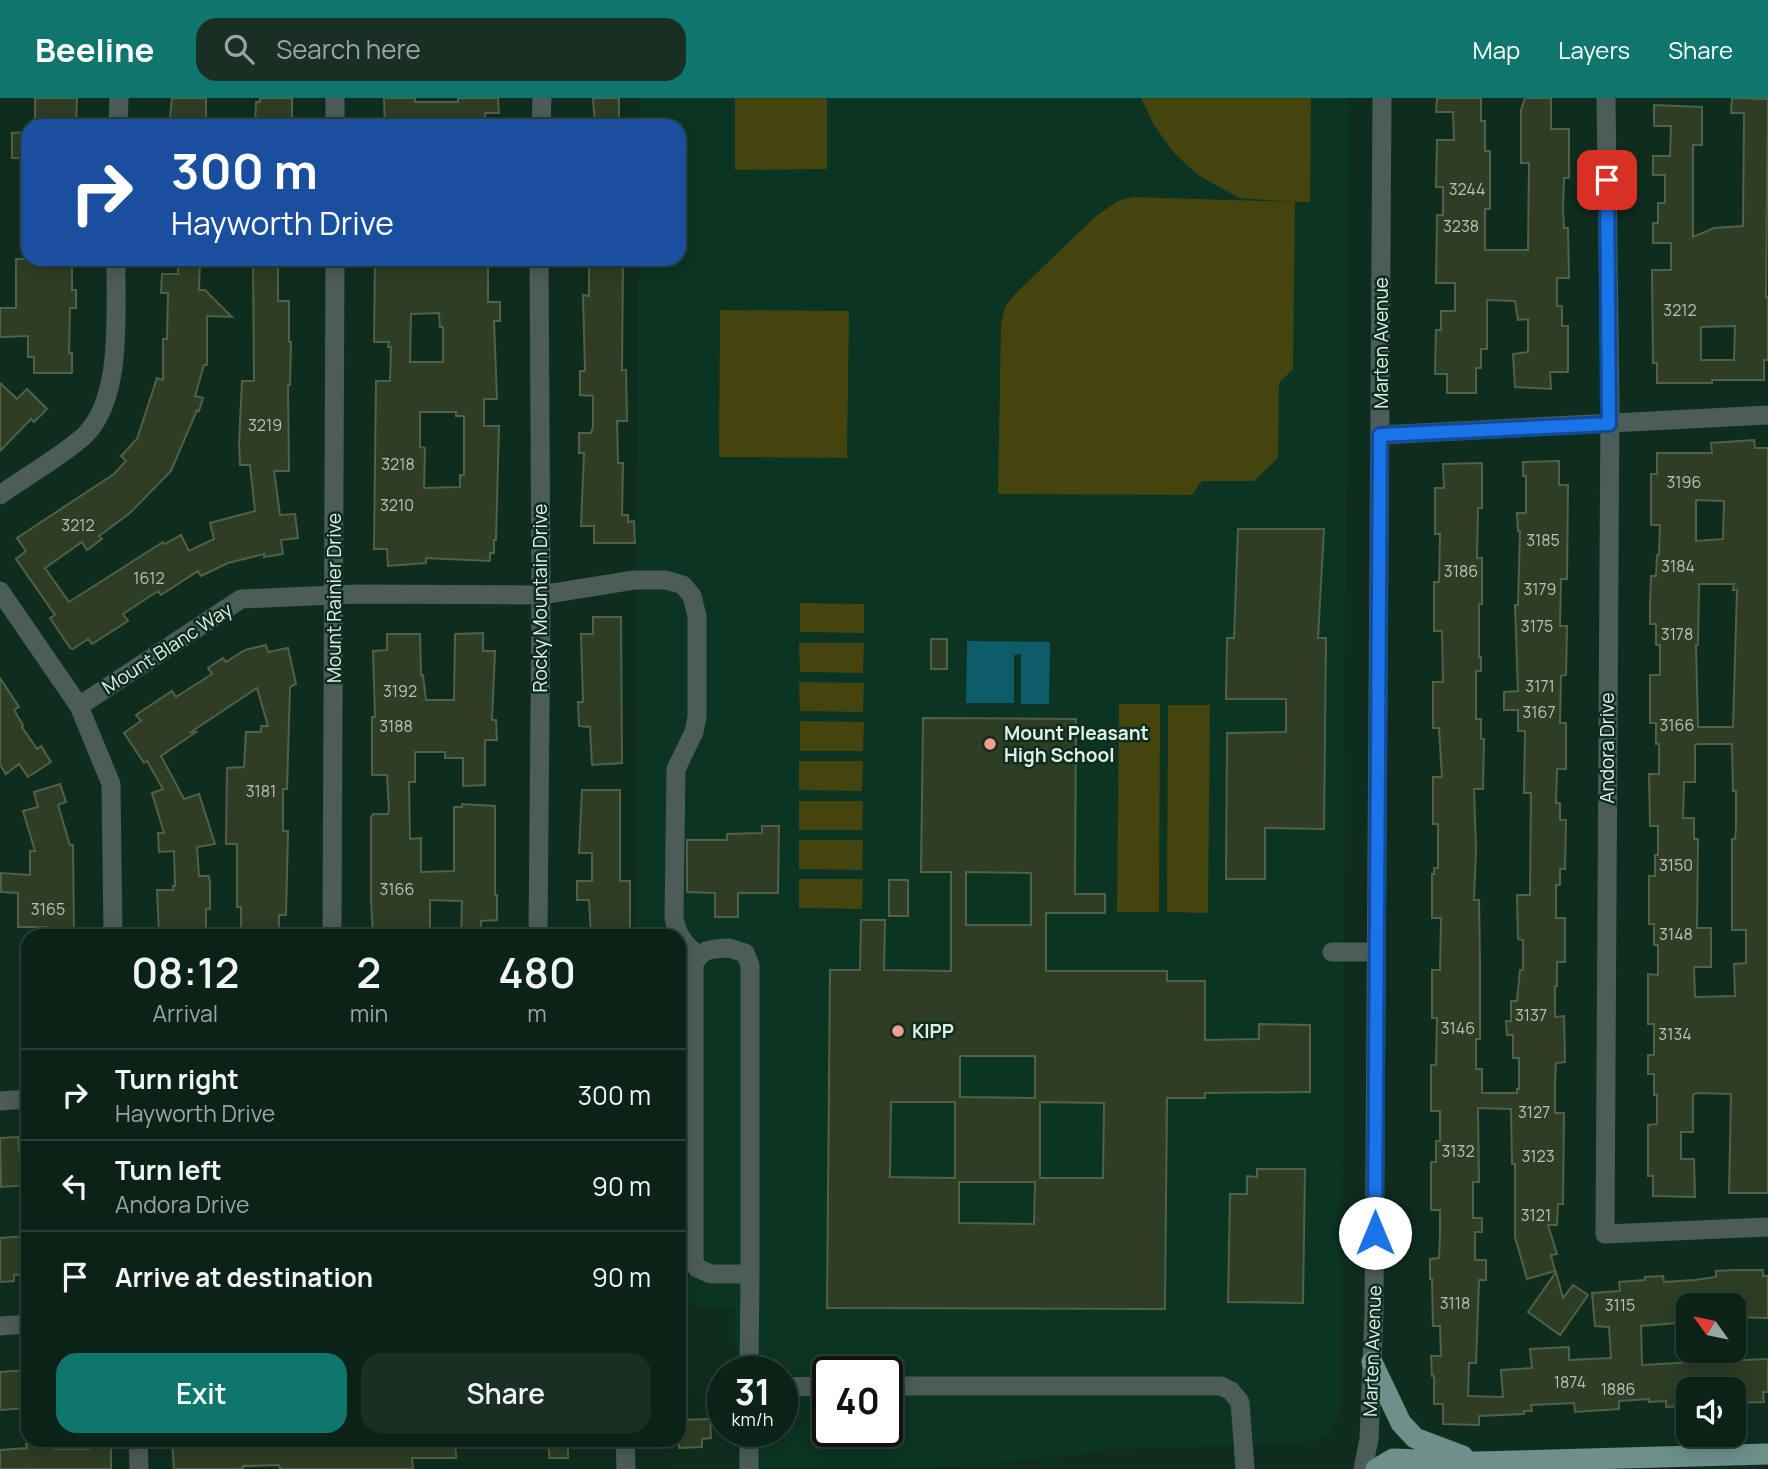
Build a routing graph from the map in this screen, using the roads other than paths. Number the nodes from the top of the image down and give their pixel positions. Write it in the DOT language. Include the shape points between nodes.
graph roads {
  1 [pos="119,98"];
  2 [pos="335,98"];
  3 [pos="542,98"];
  4 [pos="1382,98"];
  5 [pos="1606,98"];
  6 [pos="118,119"];
  7 [pos="335,119"];
  8 [pos="541,119"];
  9 [pos="116,266"];
  10 [pos="335,266"];
  11 [pos="539,266"];
  12 [pos="1768,415"];
  13 [pos="1609,424"];
  14 [pos="1380,435"];
  15 [pos="0,495"];
  16 [pos="0,591"];
  17 [pos="335,595"];
  18 [pos="541,595"];
  19 [pos="79,706"];
  20 [pos="113,929"];
  21 [pos="332,929"];
  22 [pos="538,929"];
  23 [pos="676,929"];
  24 [pos="686,944"];
  25 [pos="1332,952"];
  26 [pos="1377,952"];
  27 [pos="698,956"];
  28 [pos="21,1100"];
  29 [pos="0,1101"];
  30 [pos="1768,1227"];
  31 [pos="750,1274"];
  32 [pos="21,1324"];
  33 [pos="0,1326"];
  34 [pos="749,1356"];
  35 [pos="1372,1362"];
  36 [pos="903,1386"];
  37 [pos="138,1447"];
  38 [pos="625,1447"];
  39 [pos="749,1447"];
  40 [pos="1768,1454"];
  41 [pos="1478,1462"];
  42 [pos="139,1469"];
  43 [pos="626,1469"];
  44 [pos="749,1469"];
  45 [pos="1245,1469"];
  46 [pos="1363,1469"];
  47 [pos="1376,1469"];
  1 -- 6 [label="street"];
  2 -- 7 [label="street"];
  3 -- 8 [label="street"];
  4 -- 14 [label="street, Marten Avenue"];
  5 -- 13 [label="street, Andora Drive"];
  9 -- 15 [label="street" via="114,370 105,403 85,435"];
  10 -- 17 [label="street, Mount Rainier Drive"];
  11 -- 18 [label="street, Rocky Mountain Drive"];
  12 -- 13 [label="street"];
  13 -- 14 [label="street"];
  13 -- 30 [label="street, Andora Drive" via="1605,1234"];
  14 -- 26 [label="street, Marten Avenue"];
  16 -- 19 [label="street"];
  17 -- 18 [label="street, Mount Blanc Way"];
  17 -- 19 [label="street, Mount Blanc Way" via="241,599"];
  17 -- 21 [label="street, Mount Rainier Drive"];
  18 -- 22 [label="street, Rocky Mountain Drive"];
  18 -- 23 [label="street, Mount Blanc Way" via="634,580 666,580 683,585 692,596 697,616 697,717 676,769"];
  19 -- 20 [label="street" via="111,784"];
  24 -- 27 [label="street, Mount Blanc Way"];
  25 -- 26 [label="street"];
  26 -- 35 [label="street, Marten Avenue"];
  27 -- 31 [label="street" via="694,964 694,1259 697,1268 711,1274"];
  27 -- 31 [label="street" via="705,950 729,948 745,953 750,965"];
  28 -- 29 [label="street"];
  31 -- 34 [label="street"];
  32 -- 33 [label="street"];
  35 -- 41 [label="main road" via="1401,1423 1415,1438"];
  35 -- 46 [label="street, Marten Avenue"];
  36 -- 45 [label="street" via="1221,1386 1240,1402"];
  37 -- 42 [label="street"];
  38 -- 43 [label="street"];
  39 -- 44 [label="street"];
  40 -- 41 [label="main road"];
  41 -- 47 [label="main road" via="1394,1459"];
}
